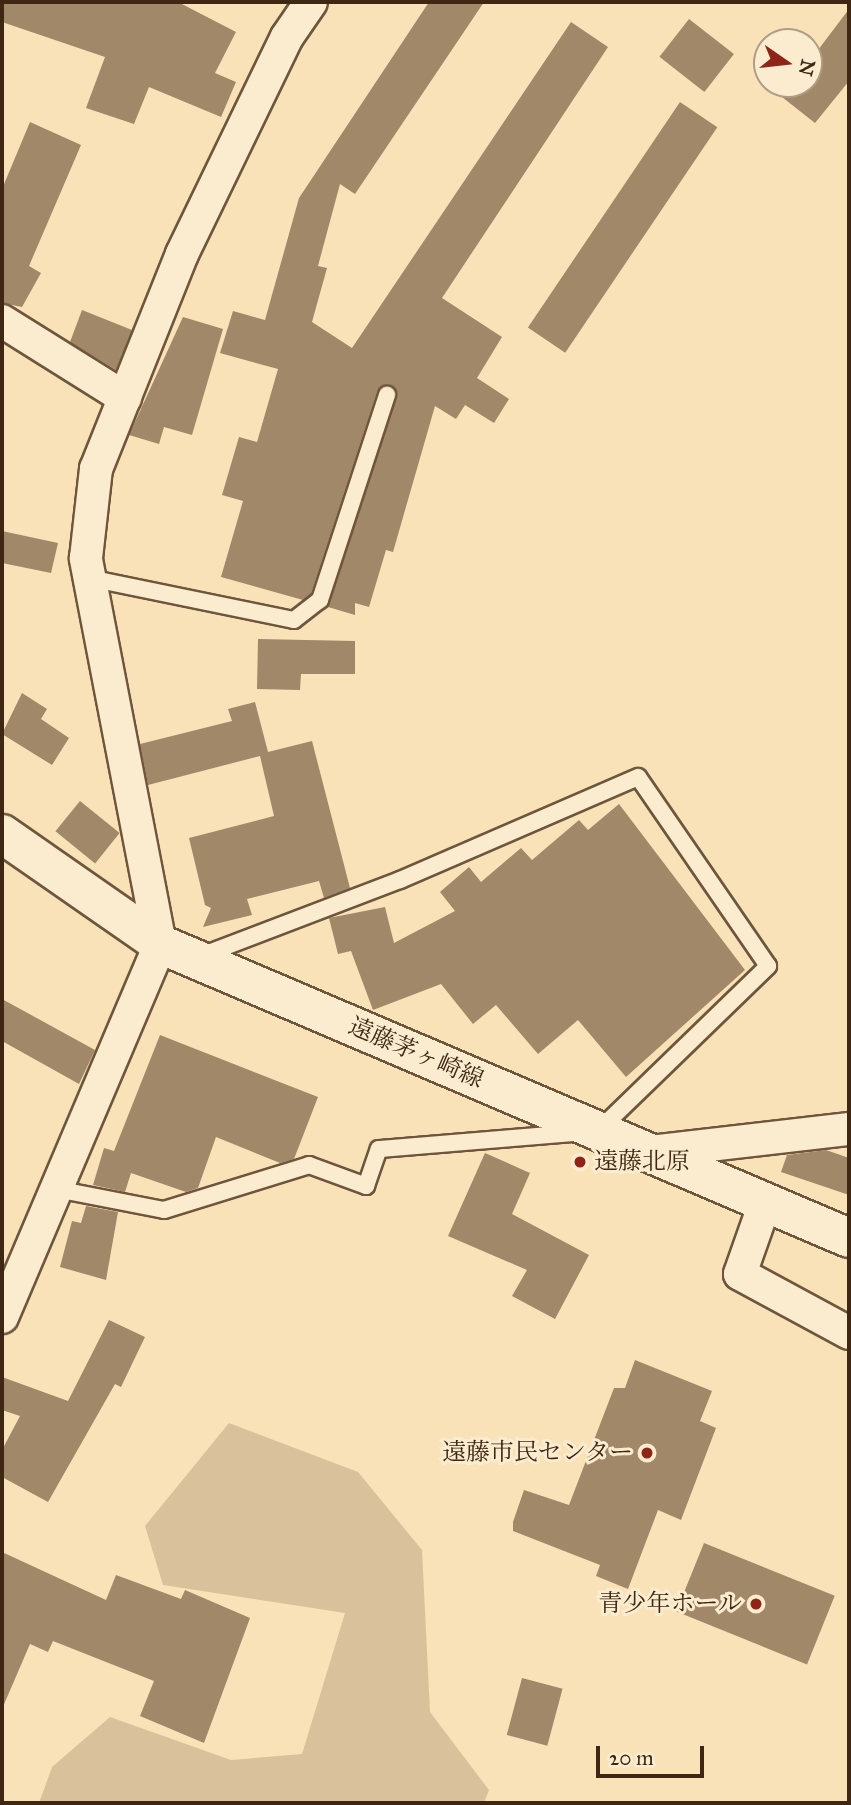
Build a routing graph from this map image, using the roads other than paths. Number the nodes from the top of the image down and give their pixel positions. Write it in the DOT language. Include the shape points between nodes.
graph roads {
  1 [pos="311,2"];
  2 [pos="2,321"];
  3 [pos="387,395"];
  4 [pos="125,398"];
  5 [pos="89,578"];
  6 [pos="2,834"];
  7 [pos="160,944"];
  8 [pos="195,958"];
  9 [pos="849,1129"];
  10 [pos="598,1130"];
  11 [pos="649,1152"];
  12 [pos="56,1189"];
  13 [pos="765,1203"];
  14 [pos="849,1238"];
  15 [pos="3,1314"];
  16 [pos="849,1333"];
  1 -- 4 [label="street" via="287,37 182,254"];
  2 -- 4 [label="street"];
  3 -- 5 [label="lane" via="320,600 293,620"];
  4 -- 5 [label="street" via="96,469"];
  5 -- 7 [label="street"];
  6 -- 7 [label="main road, 遠藤茅ヶ崎線"];
  7 -- 8 [label="main road, 遠藤茅ヶ崎線"];
  7 -- 12 [label="street"];
  8 -- 10 [label="main road, 遠藤茅ヶ崎線"];
  8 -- 10 [label="lane" via="400,880 638,777 768,966"];
  9 -- 11 [label="street"];
  10 -- 11 [label="main road, 遠藤茅ヶ崎線"];
  10 -- 12 [label="lane" via="379,1149 366,1186 309,1166 164,1210"];
  11 -- 13 [label="main road, 遠藤茅ヶ崎線"];
  12 -- 15 [label="street"];
  13 -- 14 [label="main road, 遠藤茅ヶ崎線"];
  13 -- 16 [label="street" via="740,1274"];
}
